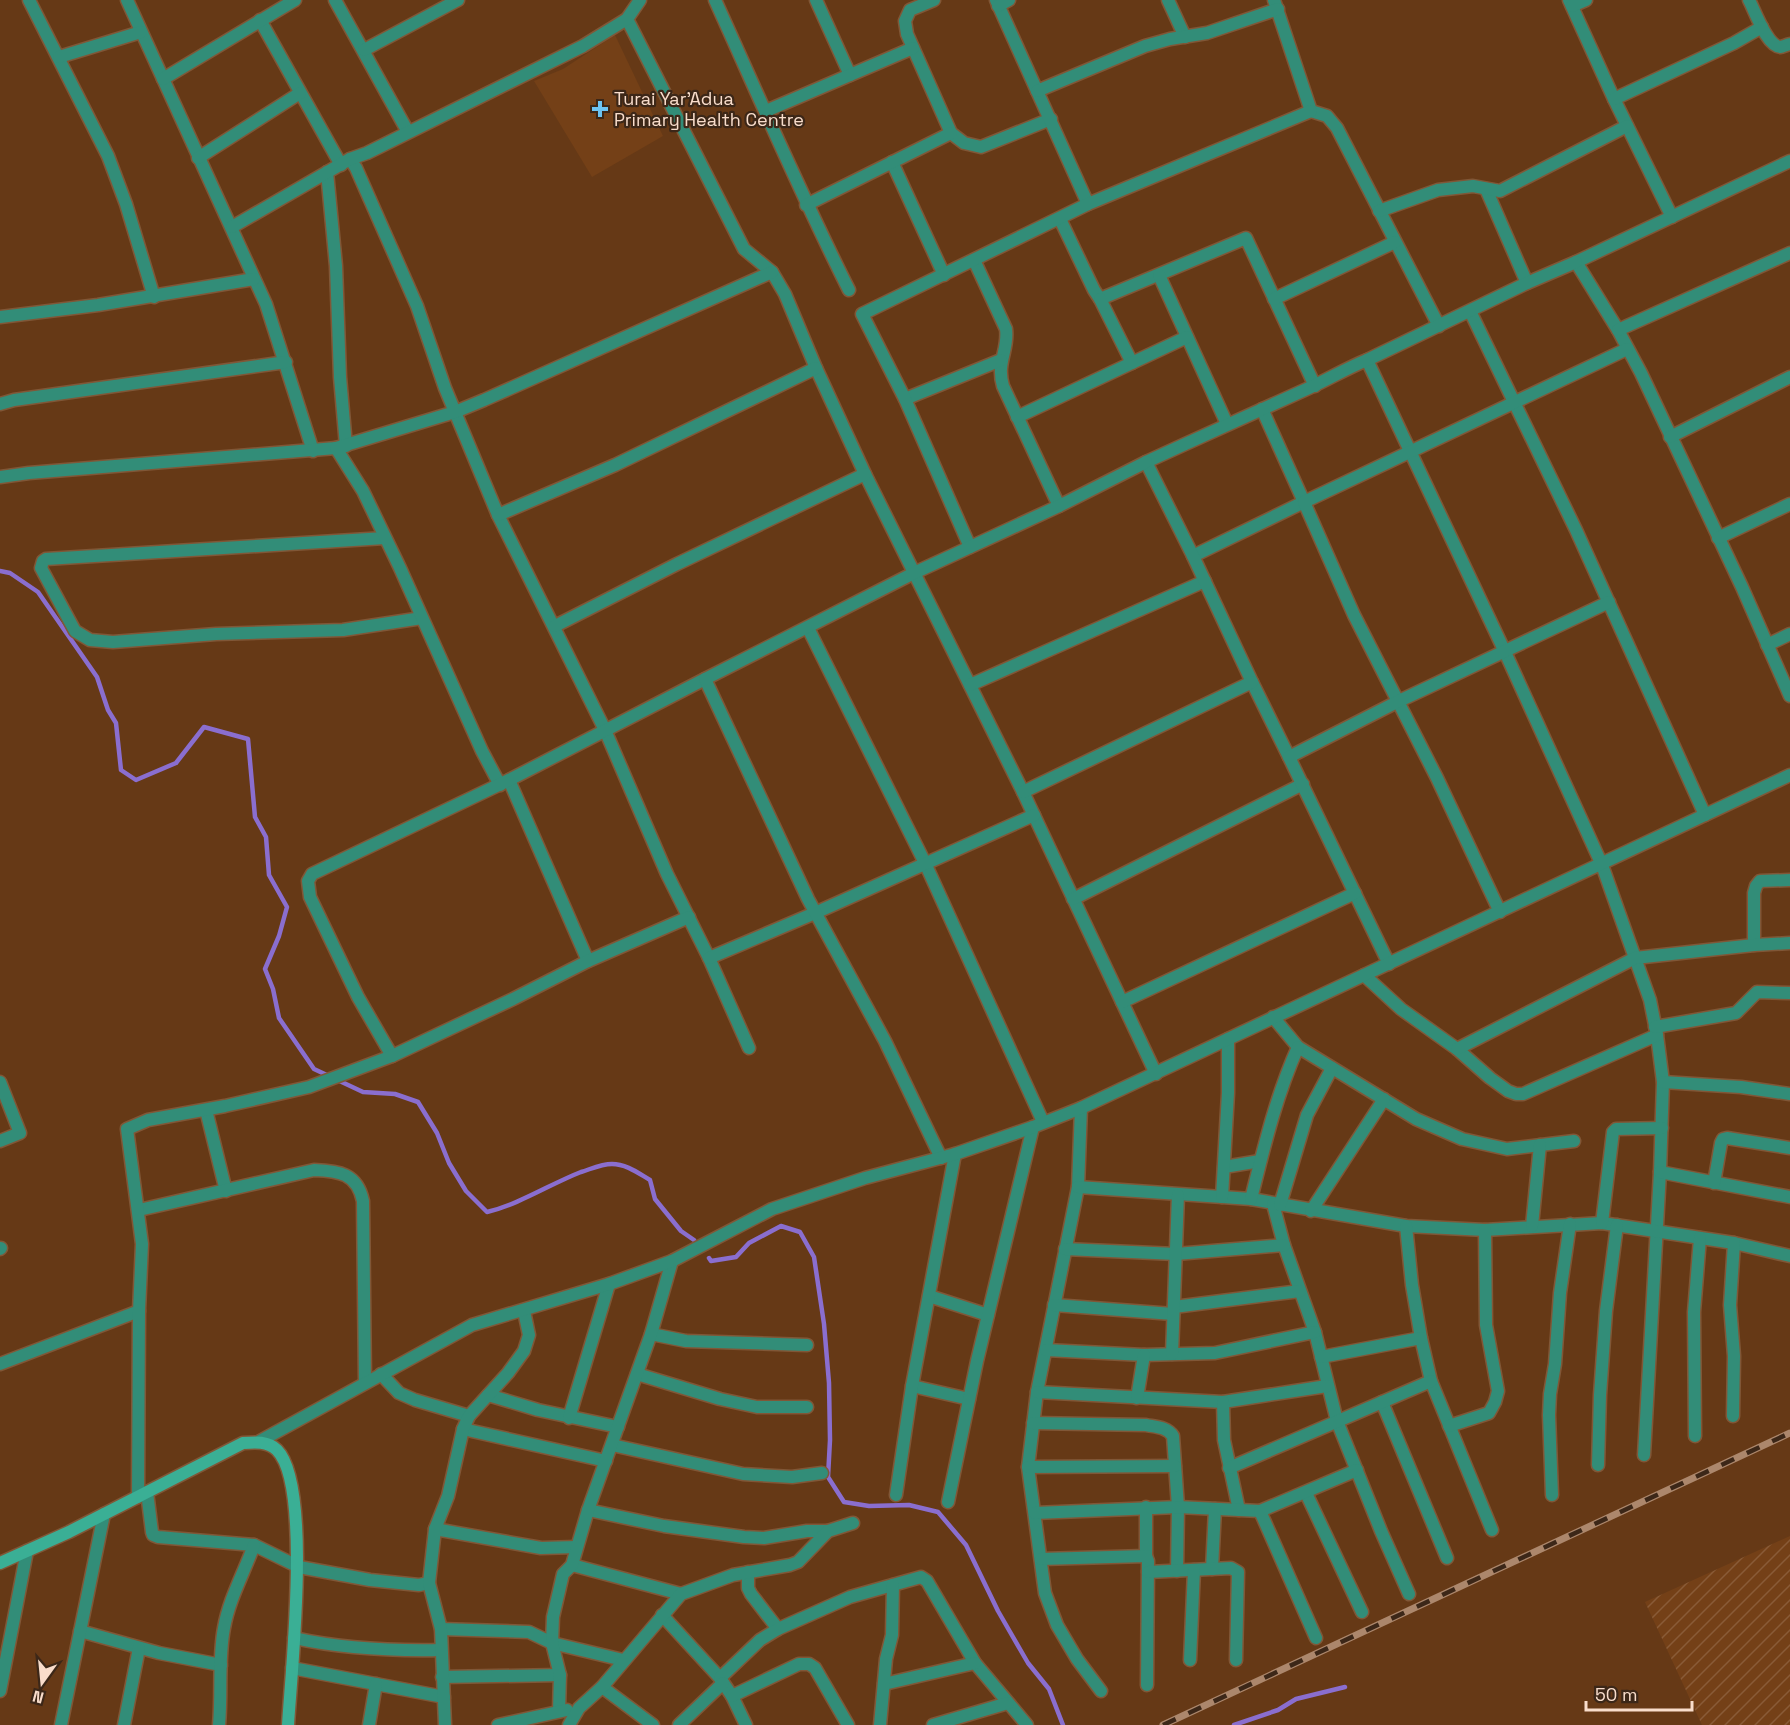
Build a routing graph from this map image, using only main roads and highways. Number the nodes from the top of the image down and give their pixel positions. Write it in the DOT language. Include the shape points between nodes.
graph roads {
  1 [pos="0,1563"];
  2 [pos="288,1725"];
  1 -- 2 [label="main road" via="243,1443 260,1441 277,1450 292,1479 299,1567"];
}
